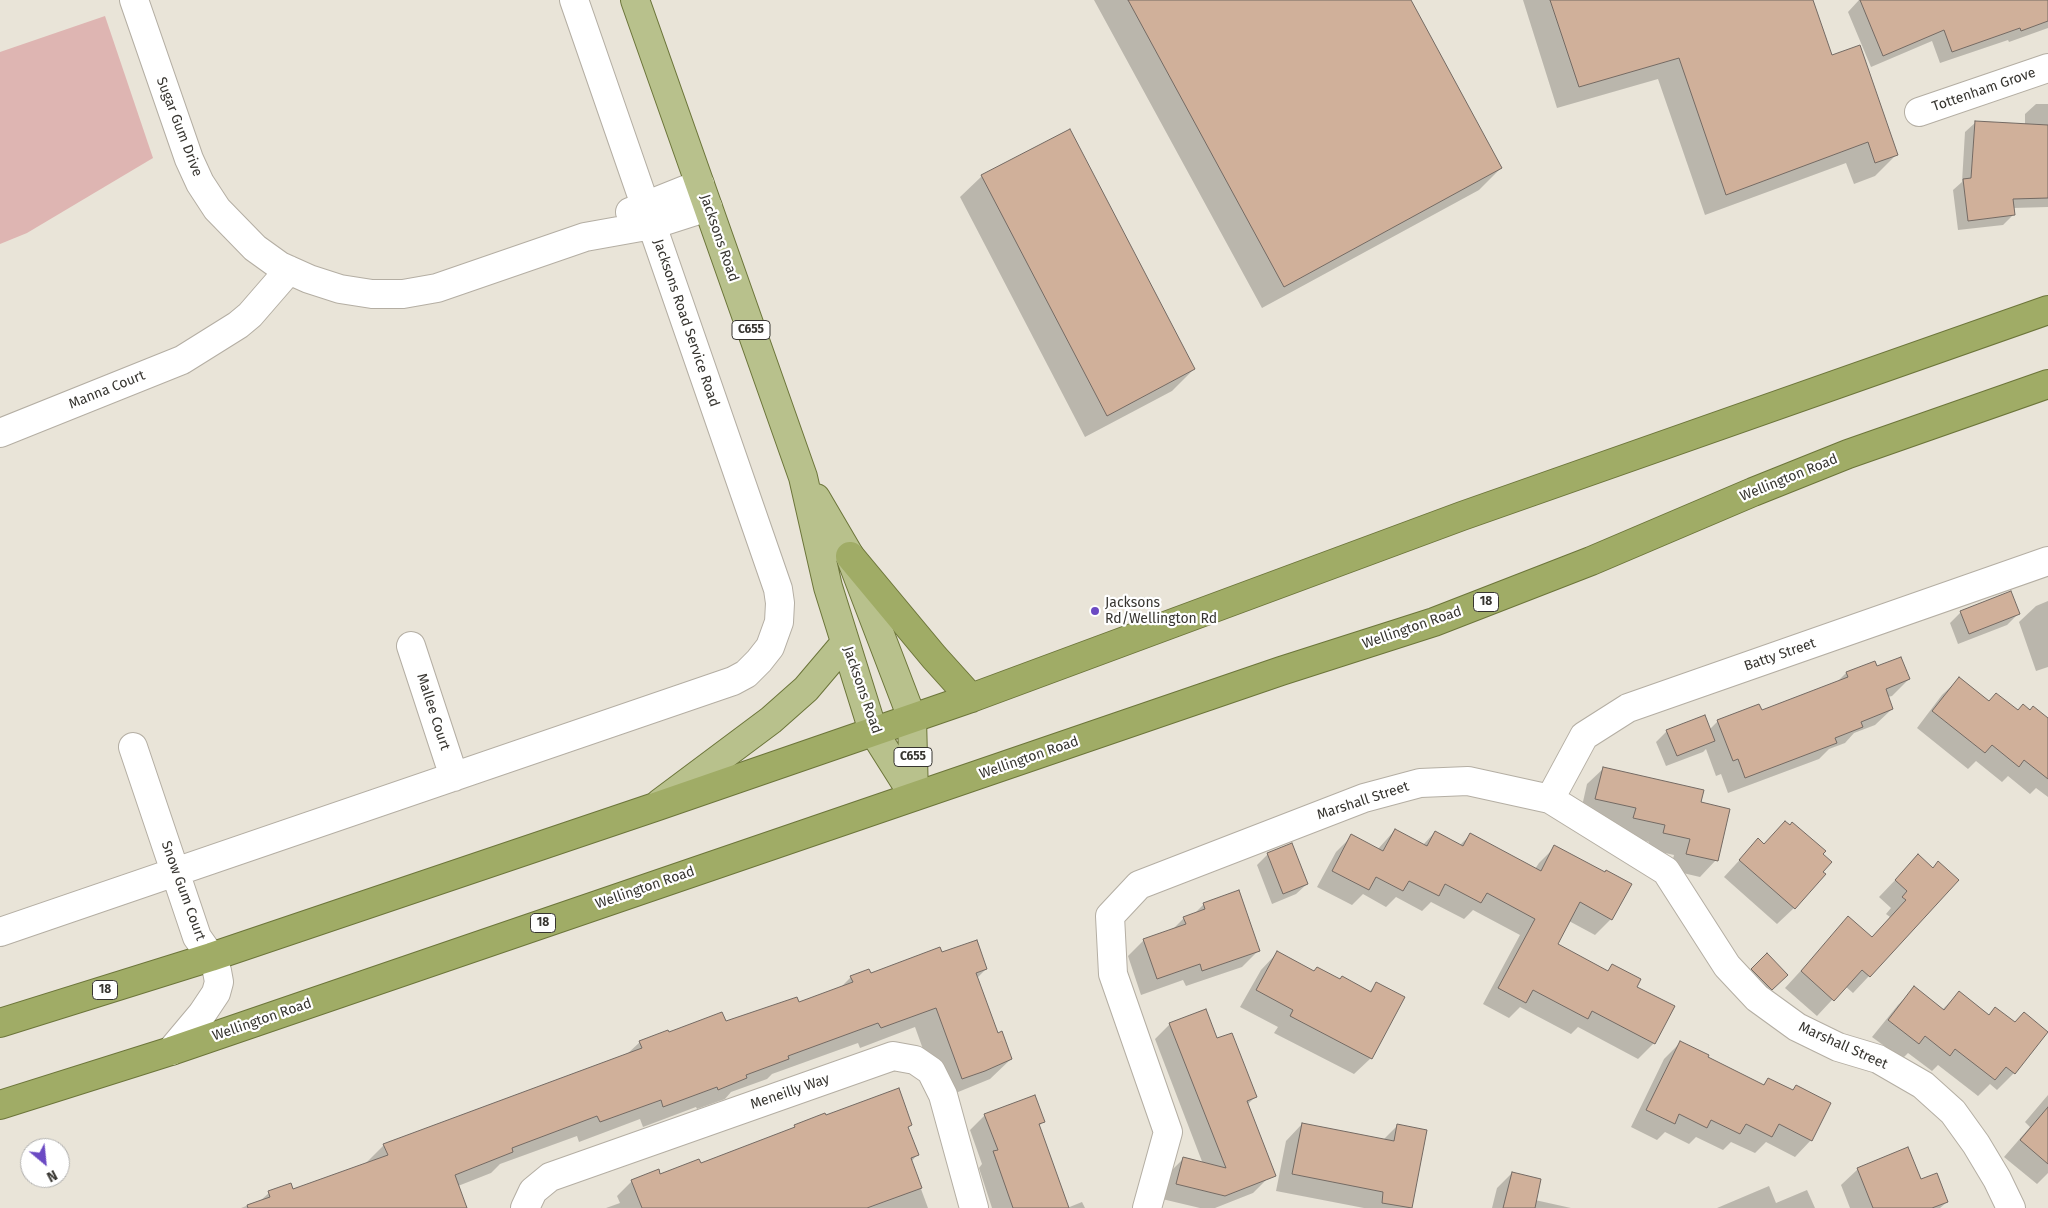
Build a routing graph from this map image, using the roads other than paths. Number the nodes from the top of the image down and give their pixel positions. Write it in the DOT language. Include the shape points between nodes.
graph roads {
  1 [pos="134,0"];
  2 [pos="574,0"];
  3 [pos="636,0"];
  4 [pos="2048,68"];
  5 [pos="1919,112"];
  6 [pos="704,196"];
  7 [pos="649,215"];
  8 [pos="281,266"];
  9 [pos="2048,310"];
  10 [pos="2048,384"];
  11 [pos="0,433"];
  12 [pos="803,477"];
  13 [pos="850,556"];
  14 [pos="2048,561"];
  15 [pos="845,643"];
  16 [pos="411,646"];
  17 [pos="971,698"];
  18 [pos="912,718"];
  19 [pos="873,731"];
  20 [pos="133,747"];
  21 [pos="454,777"];
  22 [pos="914,796"];
  23 [pos="1550,799"];
  24 [pos="655,807"];
  25 [pos="175,872"];
  26 [pos="0,932"];
  27 [pos="211,956"];
  28 [pos="0,1023"];
  29 [pos="171,1051"];
  30 [pos="0,1105"];
  31 [pos="525,1208"];
  32 [pos="974,1208"];
  33 [pos="1147,1208"];
  34 [pos="2010,1208"];
  1 -- 8 [label="street, Sugar Gum Drive" via="200,183 233,228"];
  2 -- 7 [label="street, Jacksons Road Service Road"];
  3 -- 6 [label="main road, Jacksons Road / C655"];
  4 -- 5 [label="street, Tottenham Grove"];
  6 -- 7 [label="street, Sugar Gum Drive"];
  6 -- 12 [label="main road, Jacksons Road / C655"];
  7 -- 8 [label="street, Sugar Gum Drive" via="617,218 585,237 466,279 403,294 340,289 309,280"];
  7 -- 21 [label="street, Jacksons Road Service Road" via="778,589 779,622 770,647 759,661 746,674 732,681"];
  8 -- 11 [label="street, Manna Court" via="250,315 182,360"];
  9 -- 17 [label="highway, 18" via="1453,520"];
  10 -- 22 [label="highway, Wellington Road / 18" via="1840,458 1592,561 1434,622"];
  12 -- 13 [label="main road, Jacksons Road / C655"];
  12 -- 15 [label="main road, Jacksons Road / C655" via="828,588"];
  13 -- 17 [label="highway"];
  13 -- 18 [label="main road, Jacksons Road / C655"];
  14 -- 23 [label="street, Batty Street" via="1628,708 1584,736"];
  15 -- 19 [label="main road, Jacksons Road / C655"];
  15 -- 24 [label="main road" via="806,689 778,714"];
  16 -- 21 [label="street, Mallee Court"];
  17 -- 18 [label="highway, 18"];
  18 -- 19 [label="highway, 18"];
  18 -- 22 [label="main road, Jacksons Road / C655"];
  19 -- 22 [label="main road, Jacksons Road / C655"];
  19 -- 24 [label="highway, 18"];
  20 -- 25 [label="street, Snow Gum Court"];
  21 -- 25 [label="street"];
  22 -- 29 [label="highway, Wellington Road / 18"];
  23 -- 33 [label="street, Marshall Street" via="1468,781 1420,783 1364,798 1139,884 1110,916 1113,974 1168,1132"];
  23 -- 34 [label="street, Marshall Street" via="1666,871 1727,966 1758,998 1797,1027 1838,1047 1878,1059 1923,1086 1953,1112 1997,1178"];
  24 -- 27 [label="highway, 18"];
  25 -- 26 [label="street"];
  25 -- 27 [label="street, Snow Gum Court" via="197,937"];
  27 -- 28 [label="highway, 18"];
  27 -- 29 [label="street, Snow Gum Court" via="219,982 216,993"];
  29 -- 30 [label="highway, Wellington Road / 18"];
  31 -- 32 [label="street, Meneilly Way" via="532,1191 550,1177 893,1056 915,1060 931,1071 943,1095"];
}
